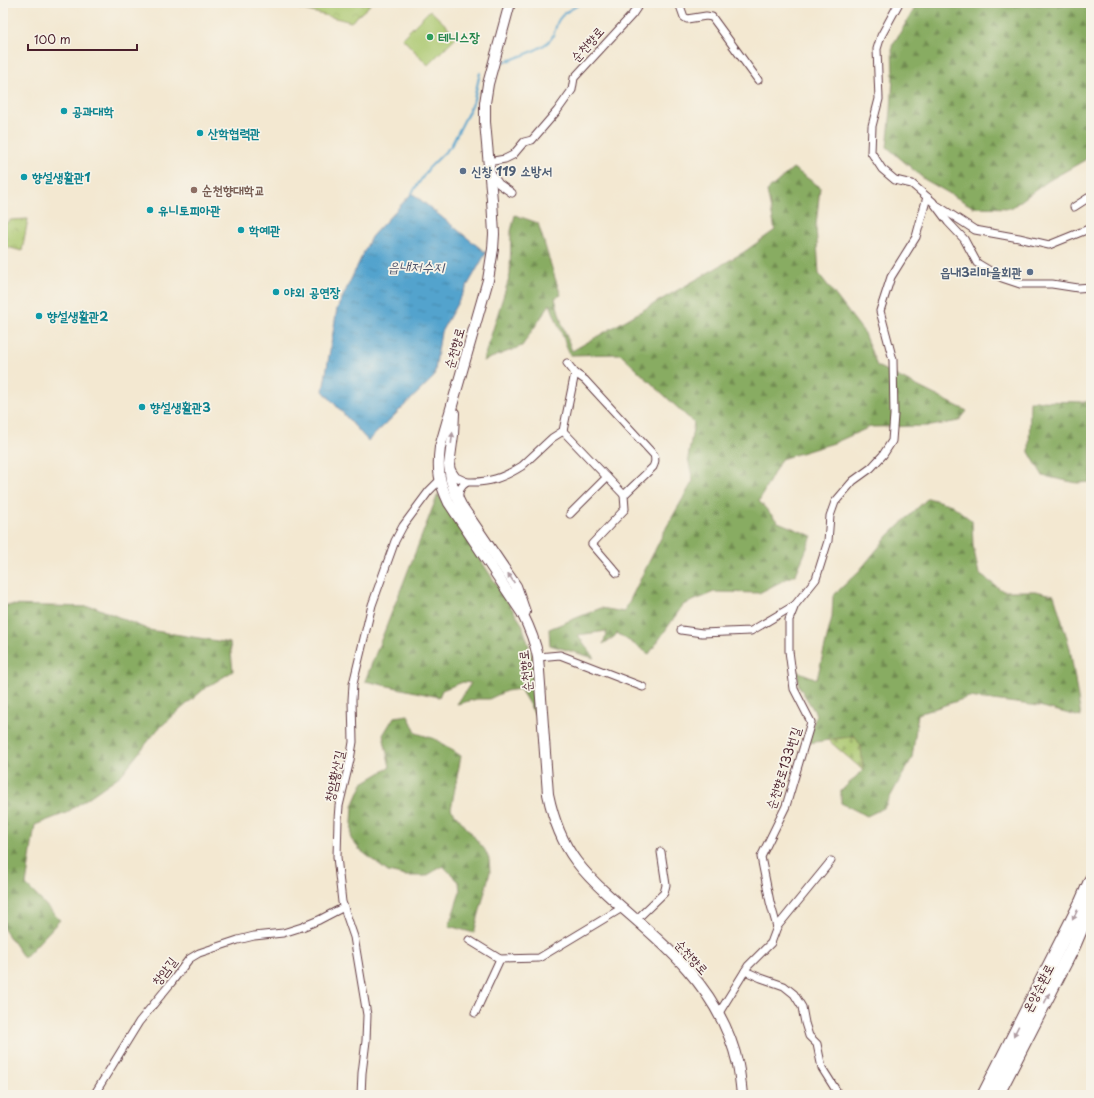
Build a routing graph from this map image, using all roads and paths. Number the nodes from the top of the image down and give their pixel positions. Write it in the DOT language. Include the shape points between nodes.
graph roads {
  1 [pos="510,3"];
  2 [pos="640,3"];
  3 [pos="679,3"];
  4 [pos="898,3"];
  5 [pos="758,80"];
  6 [pos="488,165"];
  7 [pos="512,193"];
  8 [pos="1091,196"];
  9 [pos="930,200"];
  10 [pos="1074,207"];
  11 [pos="1091,228"];
  12 [pos="1091,287"];
  13 [pos="567,363"];
  14 [pos="575,373"];
  15 [pos="454,396"];
  16 [pos="563,431"];
  17 [pos="449,465"];
  18 [pos="607,477"];
  19 [pos="440,480"];
  20 [pos="467,482"];
  21 [pos="624,495"];
  22 [pos="461,505"];
  23 [pos="570,514"];
  24 [pos="617,573"];
  25 [pos="794,605"];
  26 [pos="529,628"];
  27 [pos="681,630"];
  28 [pos="538,657"];
  29 [pos="643,687"];
  30 [pos="662,852"];
  31 [pos="831,861"];
  32 [pos="1091,880"];
  33 [pos="1091,905"];
  34 [pos="344,907"];
  35 [pos="622,908"];
  36 [pos="636,920"];
  37 [pos="777,927"];
  38 [pos="469,940"];
  39 [pos="500,959"];
  40 [pos="745,971"];
  41 [pos="475,1013"];
  42 [pos="719,1013"];
  43 [pos="738,1065"];
  44 [pos="94,1095"];
  45 [pos="361,1095"];
  46 [pos="742,1095"];
  47 [pos="750,1095"];
  48 [pos="839,1095"];
  49 [pos="984,1095"];
  50 [pos="997,1095"];
  1 -- 6 [label="main road, 순천향로" via="485,103"];
  2 -- 6 [label="street, 순천향로" via="574,78 572,90 532,140 524,142 506,159"];
  3 -- 5 [label="street" via="687,19 712,17"];
  4 -- 9 [label="street" via="877,49 879,99 872,126 871,152 882,169 895,180 912,184"];
  6 -- 7 [label="street" via="499,184"];
  6 -- 15 [label="main road, 순천향로" via="494,249 488,280"];
  8 -- 10 [label="street"];
  9 -- 11 [label="street" via="975,230 1049,245"];
  9 -- 12 [label="street" via="964,239 977,263 1002,278 1020,284"];
  9 -- 25 [label="street, 순천향로133번길" via="916,237 891,277 880,311 893,360 892,440 871,468 853,481 835,502 830,516 828,541 816,580"];
  13 -- 14 [label="street"];
  14 -- 16 [label="street"];
  14 -- 21 [label="street" via="585,380 656,459 653,467"];
  17 -- 15 [label="main road, one-way"];
  15 -- 19 [label="main road, 순천향로" via="440,447"];
  16 -- 18 [label="street"];
  16 -- 20 [label="street" via="518,469 496,480"];
  17 -- 20 [label="street" via="456,477"];
  17 -- 22 [label="main road" via="453,486"];
  18 -- 21 [label="street"];
  18 -- 23 [label="street"];
  19 -- 26 [label="main road, 순천향로" via="449,503 522,613"];
  19 -- 34 [label="street, 창암황산길" via="429,491 395,541 372,606 356,669 352,700 352,751 338,819 337,857"];
  20 -- 22 [label="street" via="458,493"];
  21 -- 24 [label="street" via="625,509 592,544"];
  26 -- 22 [label="main road, one-way" via="516,586"];
  25 -- 27 [label="street" via="751,630 702,633"];
  25 -- 37 [label="street, 순천향로133번길" via="789,620 789,651 794,689 811,722 786,806 761,857"];
  26 -- 28 [label="main road, 순천향로"];
  28 -- 29 [label="street" via="560,655"];
  28 -- 35 [label="main road, 순천향로" via="546,776 552,812 566,846 576,861"];
  30 -- 36 [label="street" via="666,885 664,892"];
  31 -- 37 [label="street"];
  32 -- 49 [label="highway, 온양순환로, one-way"];
  50 -- 33 [label="highway, 온양순환로, one-way" via="1074,945"];
  34 -- 44 [label="street, 창암길" via="302,927 283,933 238,940 189,959 139,1022"];
  34 -- 45 [label="street, 창암황산길" via="354,937 367,1015"];
  35 -- 36 [label="main road, 순천향로"];
  35 -- 39 [label="street" via="538,958"];
  36 -- 42 [label="main road, 순천향로" via="688,969"];
  37 -- 40 [label="street" via="771,942"];
  38 -- 39 [label="street"];
  39 -- 41 [label="street"];
  40 -- 42 [label="street"];
  40 -- 48 [label="street" via="784,986 794,994 802,1007 809,1036 817,1044 822,1068"];
  42 -- 43 [label="main road, 순천향로" via="731,1039"];
  43 -- 46 [label="main road, 순천향로"];
  43 -- 47 [label="main road"];
}
